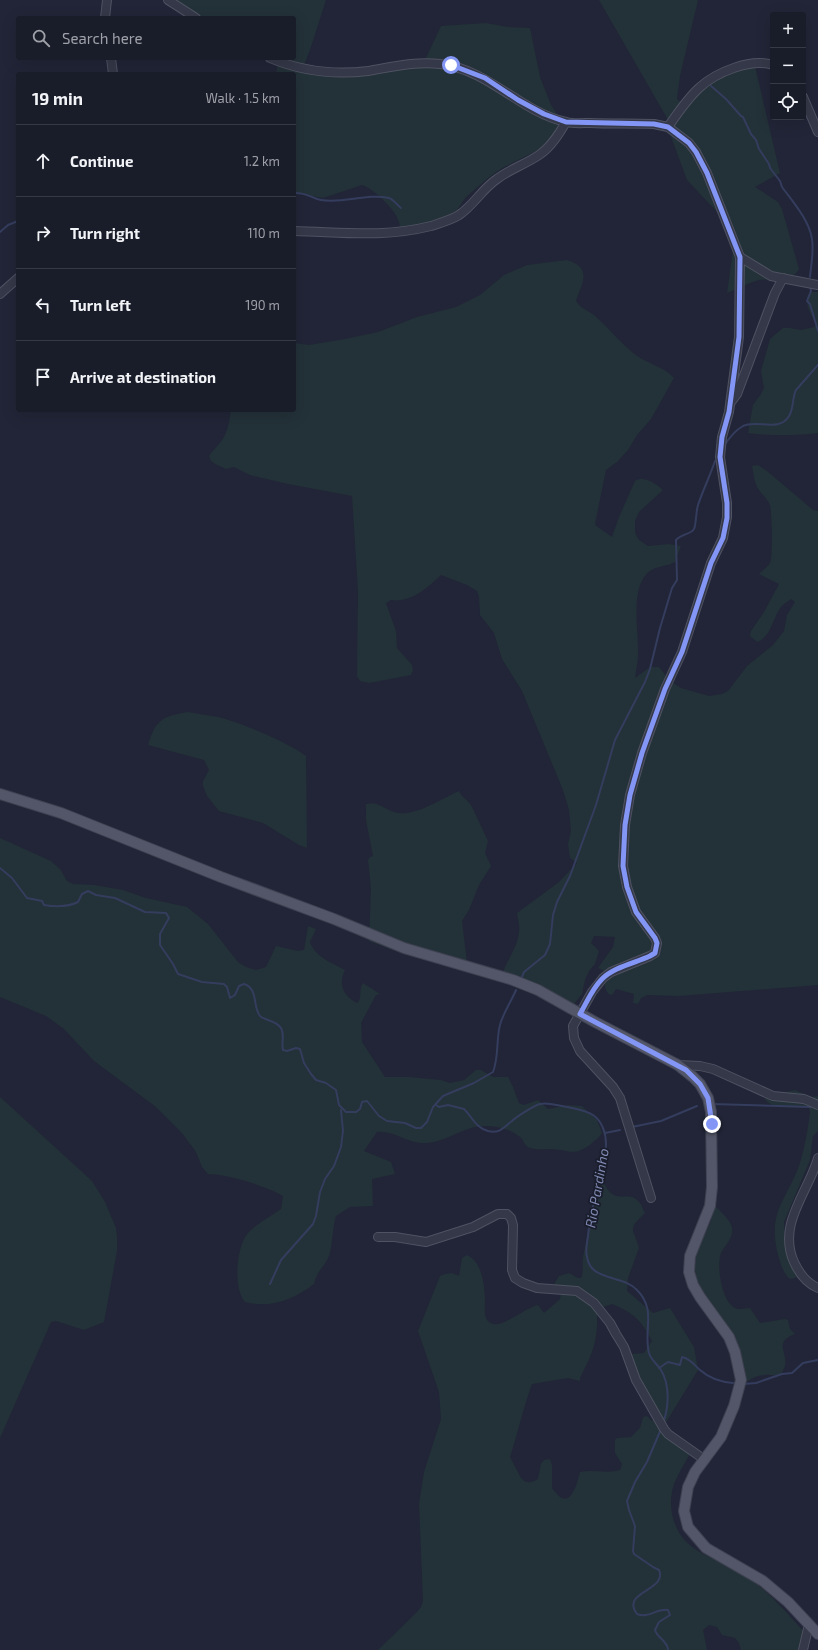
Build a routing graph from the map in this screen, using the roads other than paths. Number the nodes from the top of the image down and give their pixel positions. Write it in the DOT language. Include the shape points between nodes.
graph roads {
  1 [pos="107,0"];
  2 [pos="168,0"];
  3 [pos="105,16"];
  4 [pos="193,16"];
  5 [pos="111,60"];
  6 [pos="276,60"];
  7 [pos="770,64"];
  8 [pos="113,72"];
  9 [pos="806,105"];
  10 [pos="566,122"];
  11 [pos="668,127"];
  12 [pos="818,132"];
  13 [pos="296,231"];
  14 [pos="740,257"];
  15 [pos="783,278"];
  16 [pos="16,280"];
  17 [pos="818,285"];
  18 [pos="0,294"];
  19 [pos="730,404"];
  20 [pos="0,794"];
  21 [pos="580,1014"];
  22 [pos="678,1065"];
  23 [pos="818,1105"];
  24 [pos="818,1158"];
  25 [pos="651,1198"];
  26 [pos="378,1237"];
  27 [pos="818,1288"];
  28 [pos="705,1460"];
  29 [pos="809,1624"];
  30 [pos="818,1634"];
  31 [pos="803,1650"];
  1 -- 3 [label="street"];
  2 -- 4 [label="street"];
  5 -- 8 [label="street"];
  6 -- 10 [label="street" via="296,67 329,72 360,72 422,63 451,65 485,78 518,100"];
  7 -- 11 [label="street" via="753,63 714,78 699,88"];
  9 -- 12 [label="street"];
  10 -- 11 [label="street" via="648,124"];
  10 -- 13 [label="street" via="546,150 496,179 463,212 452,219 396,233"];
  11 -- 14 [label="street" via="689,143 696,152 707,173"];
  14 -- 15 [label="street" via="771,276"];
  14 -- 19 [label="street" via="739,337"];
  15 -- 17 [label="street"];
  15 -- 19 [label="street" via="775,292 737,394"];
  16 -- 18 [label="street"];
  19 -- 21 [label="street" via="720,457 727,503 723,538 711,563 682,652 665,689 642,753 630,795 625,825 623,866 627,887 636,912 655,938 657,949 650,956 611,972 603,978"];
  20 -- 21 [label="main road" via="61,813 404,948 513,980 538,990"];
  21 -- 22 [label="main road"];
  21 -- 25 [label="street" via="573,1026 577,1046 617,1093"];
  22 -- 23 [label="street" via="713,1069 773,1096 804,1099"];
  22 -- 28 [label="main road" via="700,1084 708,1098 712,1117 711,1201 690,1256 689,1272 693,1285 729,1337 741,1380 730,1416"];
  24 -- 27 [label="street" via="791,1220 789,1234 789,1246 796,1266 807,1281"];
  26 -- 28 [label="street" via="426,1242 473,1227 498,1214 507,1214 513,1225 512,1270 515,1278 537,1288 577,1291 594,1303 620,1340 636,1380 664,1429"];
  28 -- 29 [label="main road" via="695,1472 688,1487 684,1512 688,1527 706,1548 763,1581"];
  29 -- 30 [label="main road"];
  29 -- 31 [label="street"];
}
